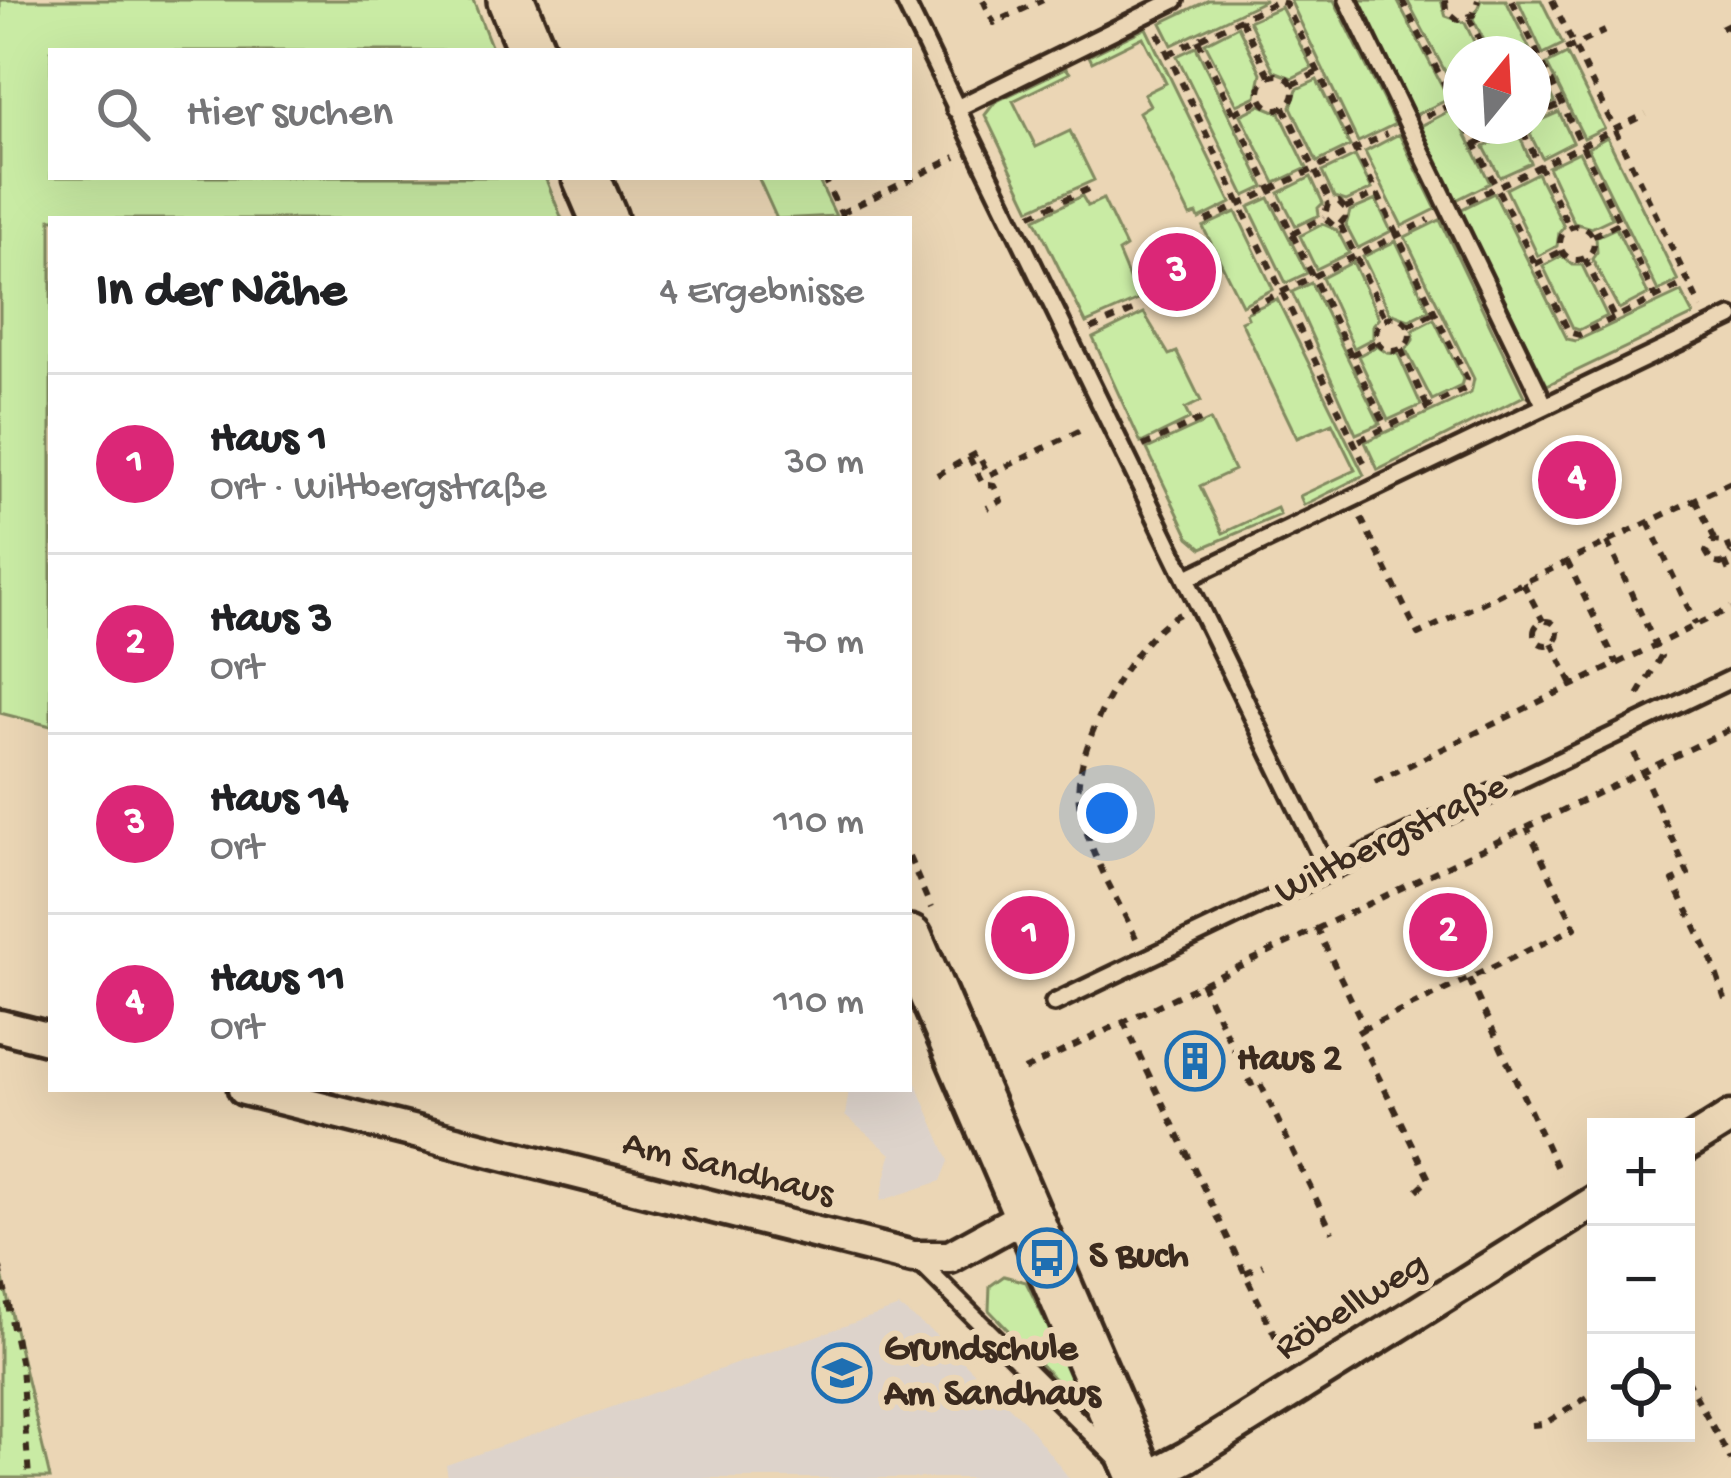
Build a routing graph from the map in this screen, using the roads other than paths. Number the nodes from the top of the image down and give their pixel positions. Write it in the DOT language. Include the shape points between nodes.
graph roads {
  1 [pos="511,0"];
  2 [pos="904,0"];
  3 [pos="1175,0"];
  4 [pos="1348,0"];
  5 [pos="531,48"];
  6 [pos="955,109"];
  7 [pos="587,180"];
  8 [pos="603,216"];
  9 [pos="1731,317"];
  10 [pos="1545,406"];
  11 [pos="1187,578"];
  12 [pos="1731,679"];
  13 [pos="1328,871"];
  14 [pos="912,946"];
  15 [pos="1054,1003"];
  16 [pos="0,1026"];
  17 [pos="48,1038"];
  18 [pos="256,1092"];
  19 [pos="1731,1117"];
  20 [pos="1695,1139"];
  21 [pos="1587,1208"];
  22 [pos="1026,1215"];
  23 [pos="914,1257"];
  24 [pos="1142,1478"];
  1 -- 5 [label="main road"];
  2 -- 6 [label="lane"];
  3 -- 6 [label="lane"];
  4 -- 10 [label="lane"];
  6 -- 11 [label="lane"];
  7 -- 8 [label="main road"];
  9 -- 10 [label="lane"];
  10 -- 11 [label="lane"];
  11 -- 13 [label="lane"];
  12 -- 13 [label="lane, Wiltbergstraße"];
  13 -- 15 [label="lane, Wiltbergstraße"];
  14 -- 22 [label="main road"];
  16 -- 17 [label="street"];
  18 -- 23 [label="street, Am Sandhaus"];
  19 -- 20 [label="street"];
  21 -- 24 [label="street, Röbellweg"];
  22 -- 23 [label="street, Am Sandhaus" via="950,1257"];
  22 -- 24 [label="main road"];
  23 -- 24 [label="lane"];
}
